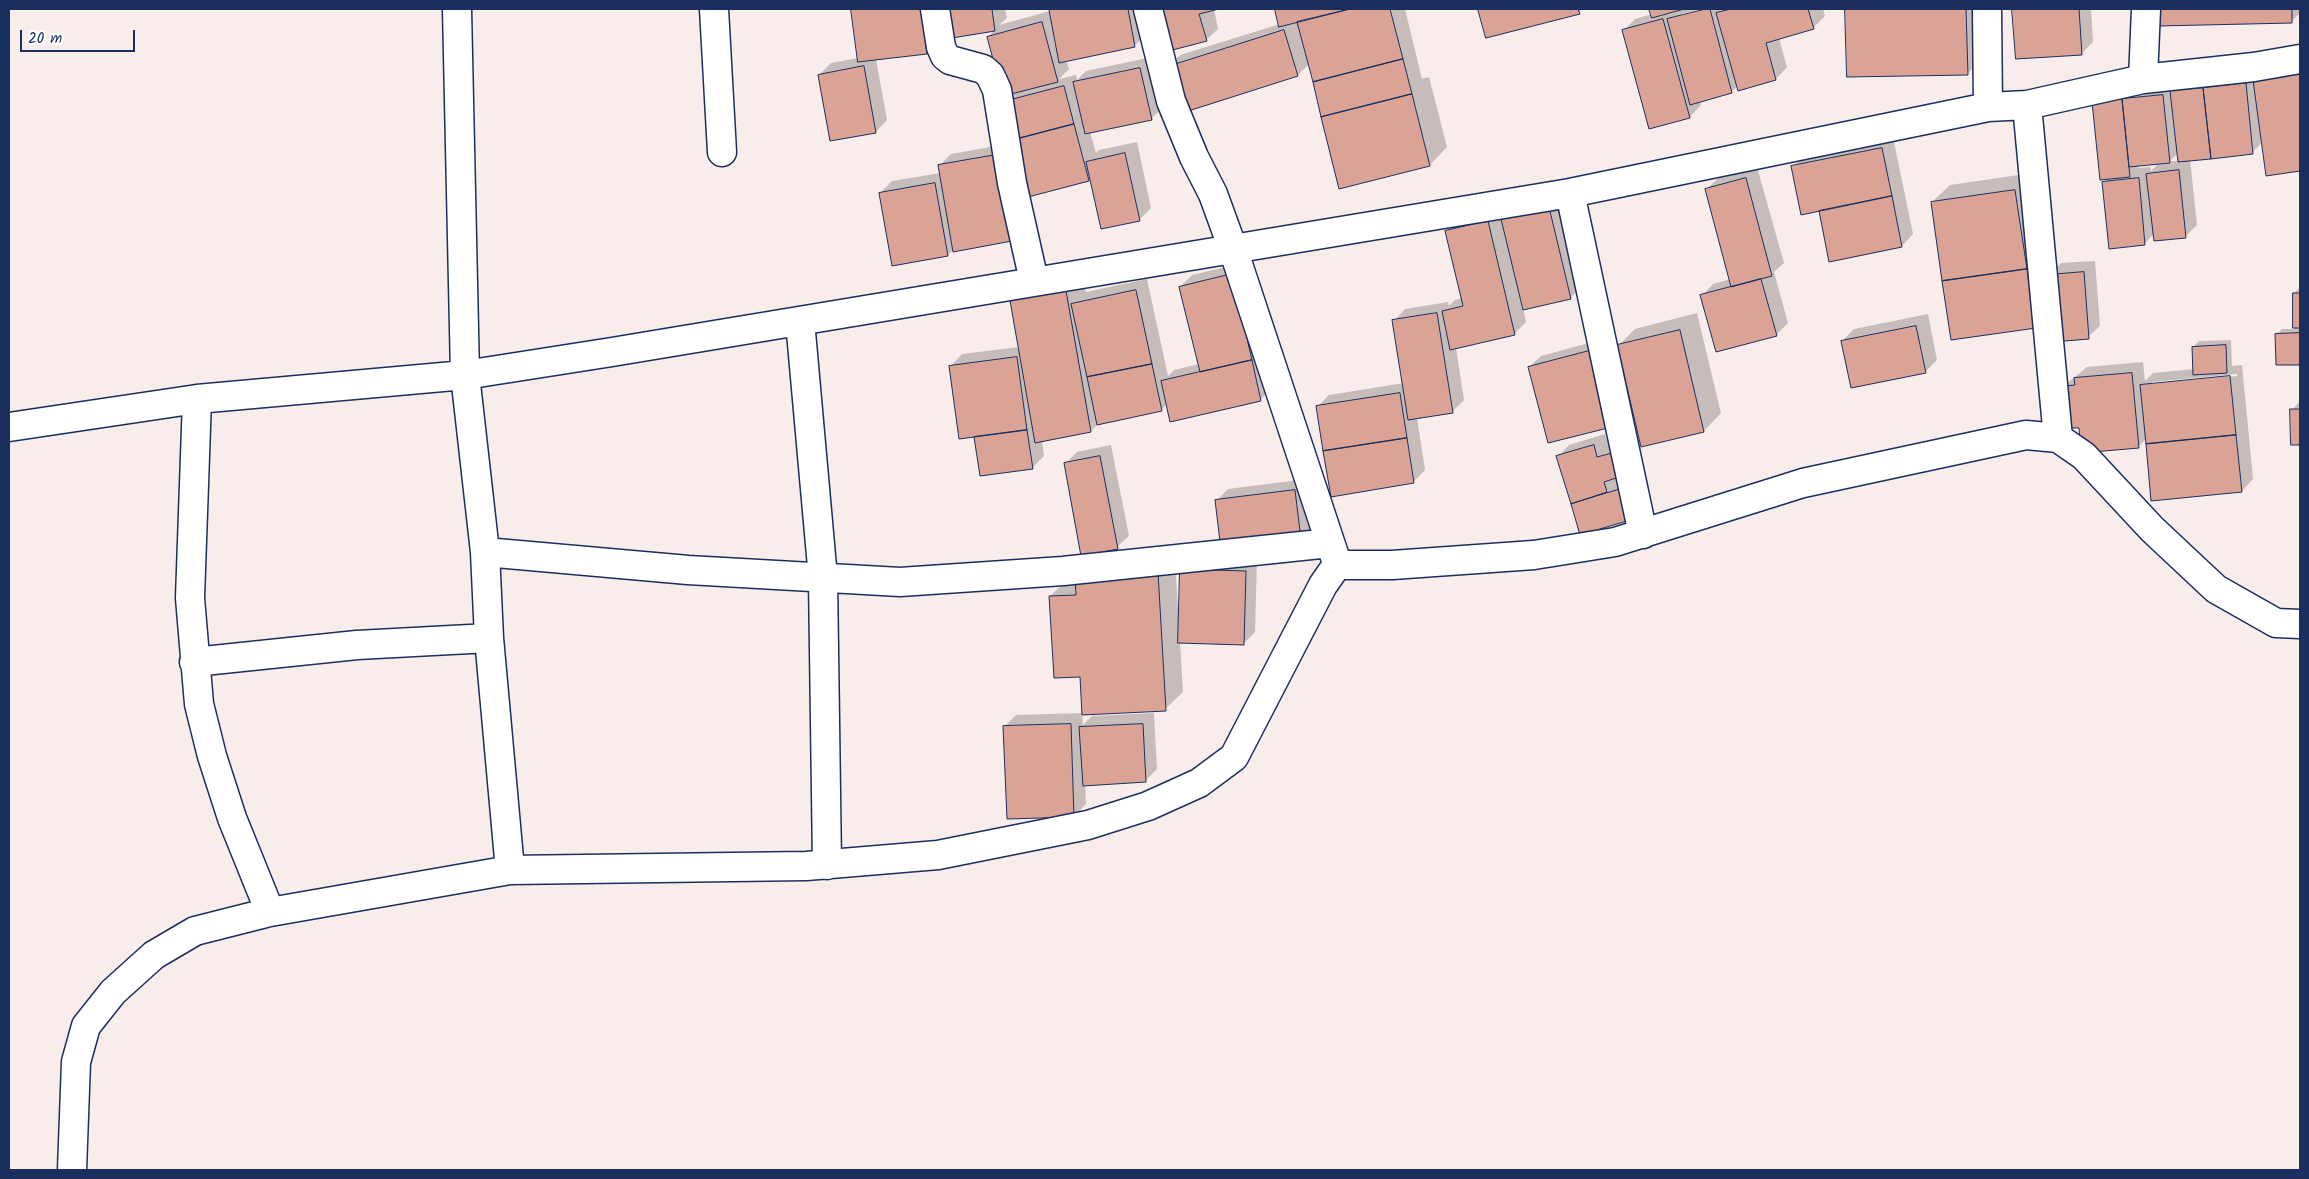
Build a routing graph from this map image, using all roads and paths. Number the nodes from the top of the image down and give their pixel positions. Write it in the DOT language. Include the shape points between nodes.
graph roads {
  1 [pos="457,9"];
  2 [pos="714,9"];
  3 [pos="935,9"];
  4 [pos="1148,9"];
  5 [pos="1987,9"];
  6 [pos="2146,9"];
  7 [pos="2300,59"];
  8 [pos="2143,79"];
  9 [pos="2027,105"];
  10 [pos="1988,107"];
  11 [pos="722,152"];
  12 [pos="1570,193"];
  13 [pos="1233,249"];
  14 [pos="1034,281"];
  15 [pos="800,321"];
  16 [pos="465,375"];
  17 [pos="197,399"];
  18 [pos="9,428"];
  19 [pos="2058,438"];
  20 [pos="1642,534"];
  21 [pos="485,552"];
  22 [pos="1334,554"];
  23 [pos="823,578"];
  24 [pos="2300,624"];
  25 [pos="489,638"];
  26 [pos="194,662"];
  27 [pos="827,864"];
  28 [pos="510,870"];
  29 [pos="270,912"];
  30 [pos="72,1170"];
  1 -- 16 [label="street"];
  2 -- 11 [label="street"];
  3 -- 14 [label="street" via="944,56 982,69 990,75 997,90 1012,184"];
  4 -- 13 [label="street" via="1171,101 1213,194"];
  5 -- 10 [label="street"];
  6 -- 8 [label="street"];
  7 -- 8 [label="street"];
  8 -- 9 [label="street"];
  9 -- 10 [label="street"];
  9 -- 19 [label="street"];
  10 -- 12 [label="street"];
  12 -- 13 [label="street"];
  12 -- 20 [label="street"];
  13 -- 14 [label="street"];
  13 -- 22 [label="street"];
  14 -- 15 [label="street"];
  15 -- 16 [label="street"];
  15 -- 23 [label="street"];
  16 -- 17 [label="street"];
  16 -- 21 [label="street"];
  17 -- 18 [label="street"];
  17 -- 26 [label="street" via="190,598"];
  19 -- 20 [label="street" via="2026,435 1803,483"];
  19 -- 24 [label="street" via="2084,456 2152,529 2216,589 2276,624"];
  20 -- 22 [label="street" via="1615,542 1534,555 1392,565"];
  21 -- 23 [label="street"];
  21 -- 25 [label="street"];
  22 -- 23 [label="street" via="900,582"];
  22 -- 27 [label="street" via="1323,585 1234,757 1199,783 1148,806 1088,825 938,855"];
  23 -- 27 [label="street"];
  25 -- 26 [label="street" via="357,645"];
  25 -- 28 [label="street"];
  26 -- 29 [label="street" via="199,704 212,756 232,818"];
  27 -- 28 [label="street"];
  28 -- 29 [label="street"];
  29 -- 30 [label="street" via="195,931 154,955 113,992 86,1026 76,1062"];
}
